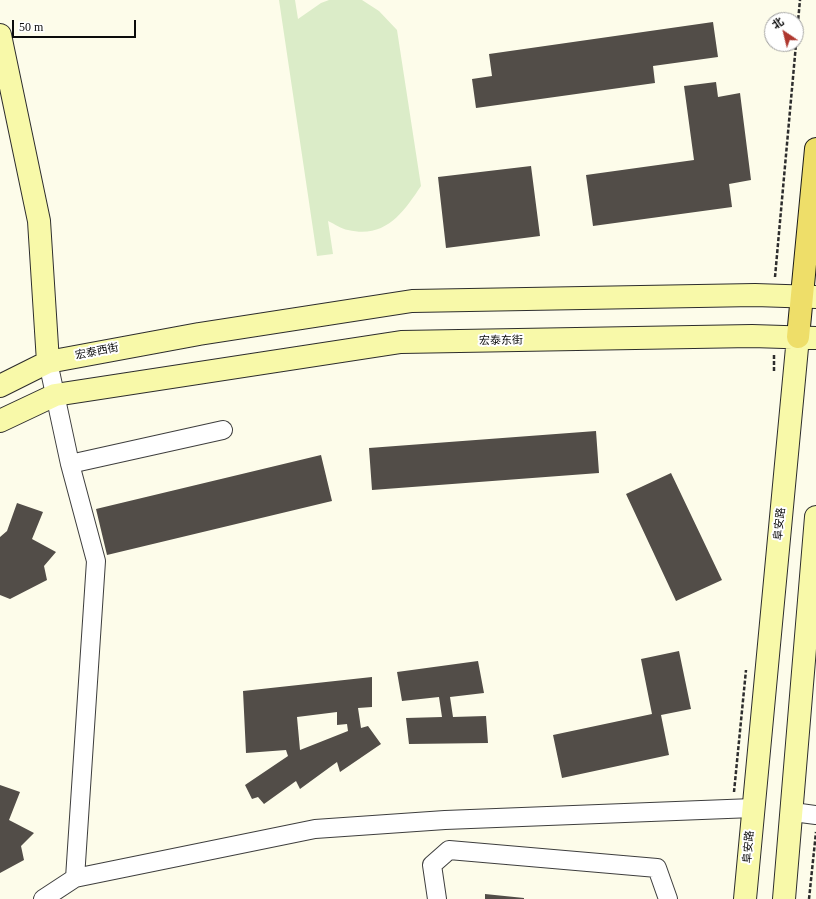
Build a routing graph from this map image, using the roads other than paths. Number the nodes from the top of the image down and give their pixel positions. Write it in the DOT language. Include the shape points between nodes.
graph roads {
  1 [pos="0,35"];
  2 [pos="816,149"];
  3 [pos="809,296"];
  4 [pos="807,338"];
  5 [pos="48,362"];
  6 [pos="0,386"];
  7 [pos="55,396"];
  8 [pos="0,421"];
  9 [pos="223,430"];
  10 [pos="70,464"];
  11 [pos="816,517"];
  12 [pos="742,808"];
  13 [pos="793,812"];
  14 [pos="816,815"];
  15 [pos="75,878"];
  16 [pos="43,899"];
  17 [pos="436,899"];
  18 [pos="668,899"];
  19 [pos="745,899"];
  20 [pos="784,899"];
  1 -- 5 [label="main road" via="39,221"];
  2 -- 3 [label="main road, 阜安路"];
  3 -- 4 [label="main road, 阜安路"];
  3 -- 5 [label="main road, 宏泰西街" via="412,301 199,334"];
  4 -- 7 [label="main road, 宏泰东街" via="401,342"];
  4 -- 12 [label="main road, 阜安路"];
  5 -- 6 [label="main road, 宏泰西街"];
  5 -- 7 [label="street"];
  7 -- 8 [label="main road"];
  7 -- 10 [label="street"];
  9 -- 10 [label="street"];
  10 -- 15 [label="street" via="96,561"];
  11 -- 13 [label="main road"];
  12 -- 15 [label="street" via="445,820 315,829"];
  12 -- 19 [label="main road, 阜安路"];
  13 -- 14 [label="street"];
  13 -- 20 [label="main road"];
  15 -- 16 [label="street"];
  17 -- 18 [label="street" via="432,865 449,850 657,868"];
}
